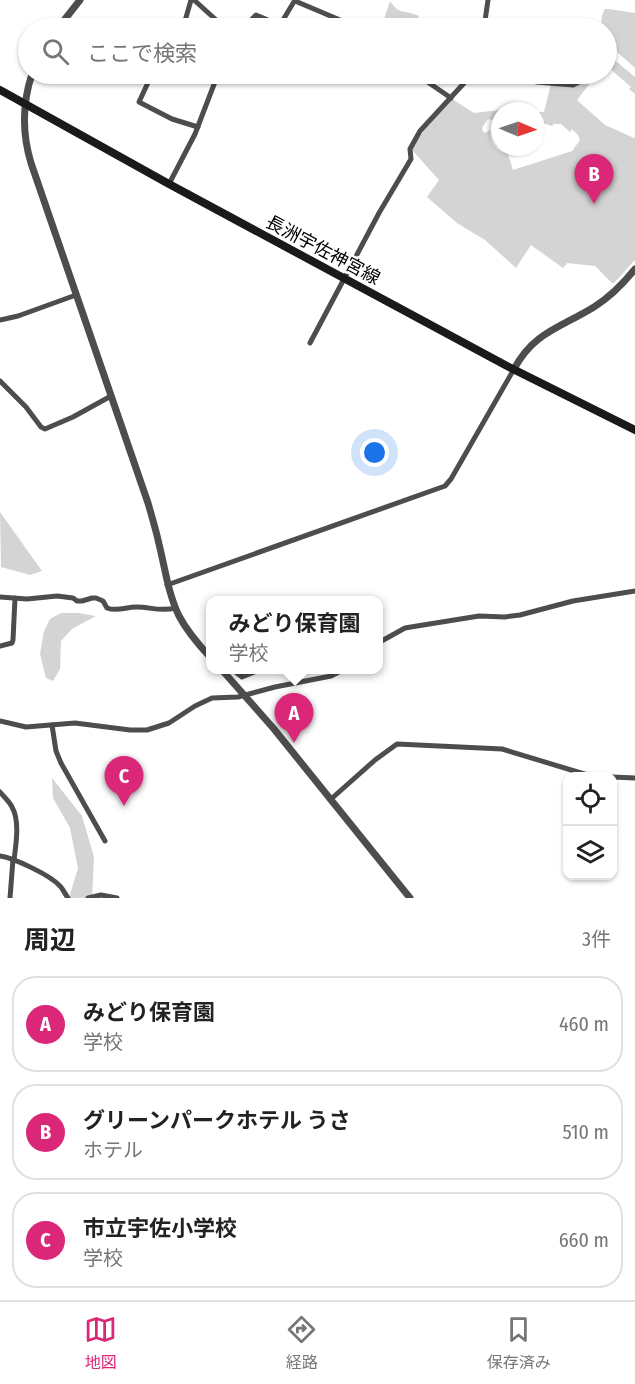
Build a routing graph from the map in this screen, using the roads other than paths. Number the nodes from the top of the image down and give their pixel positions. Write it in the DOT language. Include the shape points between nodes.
graph roads {
  1 [pos="80,0"];
  2 [pos="193,0"];
  3 [pos="488,0"];
  4 [pos="295,1"];
  5 [pos="65,18"];
  6 [pos="187,18"];
  7 [pos="214,18"];
  8 [pos="284,18"];
  9 [pos="335,18"];
  10 [pos="485,18"];
  11 [pos="29,84"];
  12 [pos="147,84"];
  13 [pos="214,84"];
  14 [pos="431,84"];
  15 [pos="463,84"];
  16 [pos="0,90"];
  17 [pos="451,98"];
  18 [pos="24,104"];
  19 [pos="198,127"];
  20 [pos="169,184"];
  21 [pos="634,274"];
  22 [pos="345,278"];
  23 [pos="76,295"];
  24 [pos="0,321"];
  25 [pos="310,343"];
  26 [pos="514,369"];
  27 [pos="0,381"];
  28 [pos="111,396"];
  29 [pos="635,430"];
  30 [pos="167,585"];
  31 [pos="635,591"];
  32 [pos="0,597"];
  33 [pos="15,598"];
  34 [pos="176,608"];
  35 [pos="383,641"];
  36 [pos="0,646"];
  37 [pos="206,651"];
  38 [pos="226,674"];
  39 [pos="334,674"];
  40 [pos="246,696"];
  41 [pos="0,721"];
  42 [pos="52,724"];
  43 [pos="575,772"];
  44 [pos="617,777"];
  45 [pos="635,778"];
  46 [pos="0,792"];
  47 [pos="330,800"];
  48 [pos="105,841"];
  49 [pos="0,856"];
  50 [pos="14,860"];
  51 [pos="10,898"];
  52 [pos="68,898"];
  53 [pos="88,898"];
  54 [pos="117,898"];
  55 [pos="410,898"];
  1 -- 5 [label="street"];
  2 -- 6 [label="street"];
  2 -- 7 [label="street"];
  3 -- 10 [label="street"];
  4 -- 8 [label="street"];
  4 -- 9 [label="street"];
  11 -- 18 [label="street"];
  12 -- 19 [label="street" via="139,102"];
  13 -- 19 [label="street"];
  14 -- 17 [label="street"];
  15 -- 17 [label="street"];
  16 -- 18 [label="main road, 長洲宇佐神宮線"];
  17 -- 22 [label="street" via="418,135 410,149 411,159"];
  18 -- 20 [label="main road, 長洲宇佐神宮線"];
  18 -- 23 [label="street" via="28,150"];
  19 -- 20 [label="street"];
  20 -- 22 [label="main road, 長洲宇佐神宮線"];
  21 -- 26 [label="street" via="601,302 537,339"];
  22 -- 25 [label="street"];
  22 -- 26 [label="main road, 長洲宇佐神宮線"];
  23 -- 24 [label="street"];
  23 -- 28 [label="street"];
  26 -- 29 [label="main road, 長洲宇佐神宮線"];
  26 -- 30 [label="street" via="445,486"];
  27 -- 28 [label="street" via="45,429"];
  28 -- 30 [label="street" via="153,520"];
  30 -- 34 [label="street"];
  31 -- 35 [label="street" via="512,616 479,616 411,627"];
  32 -- 33 [label="street"];
  33 -- 34 [label="street" via="96,598 111,610"];
  33 -- 36 [label="street" via="14,640"];
  34 -- 37 [label="street" via="189,632"];
  38 -- 40 [label="street"];
  39 -- 40 [label="street"];
  40 -- 42 [label="street" via="212,698 147,730"];
  40 -- 47 [label="street"];
  41 -- 42 [label="street" via="26,727"];
  42 -- 48 [label="street" via="61,763"];
  43 -- 47 [label="street" via="502,749 397,744"];
  44 -- 45 [label="street"];
  46 -- 50 [label="street" via="15,814"];
  47 -- 55 [label="street"];
  49 -- 50 [label="street"];
  50 -- 51 [label="street"];
  50 -- 52 [label="street" via="47,877"];
  53 -- 54 [label="street"];
}
